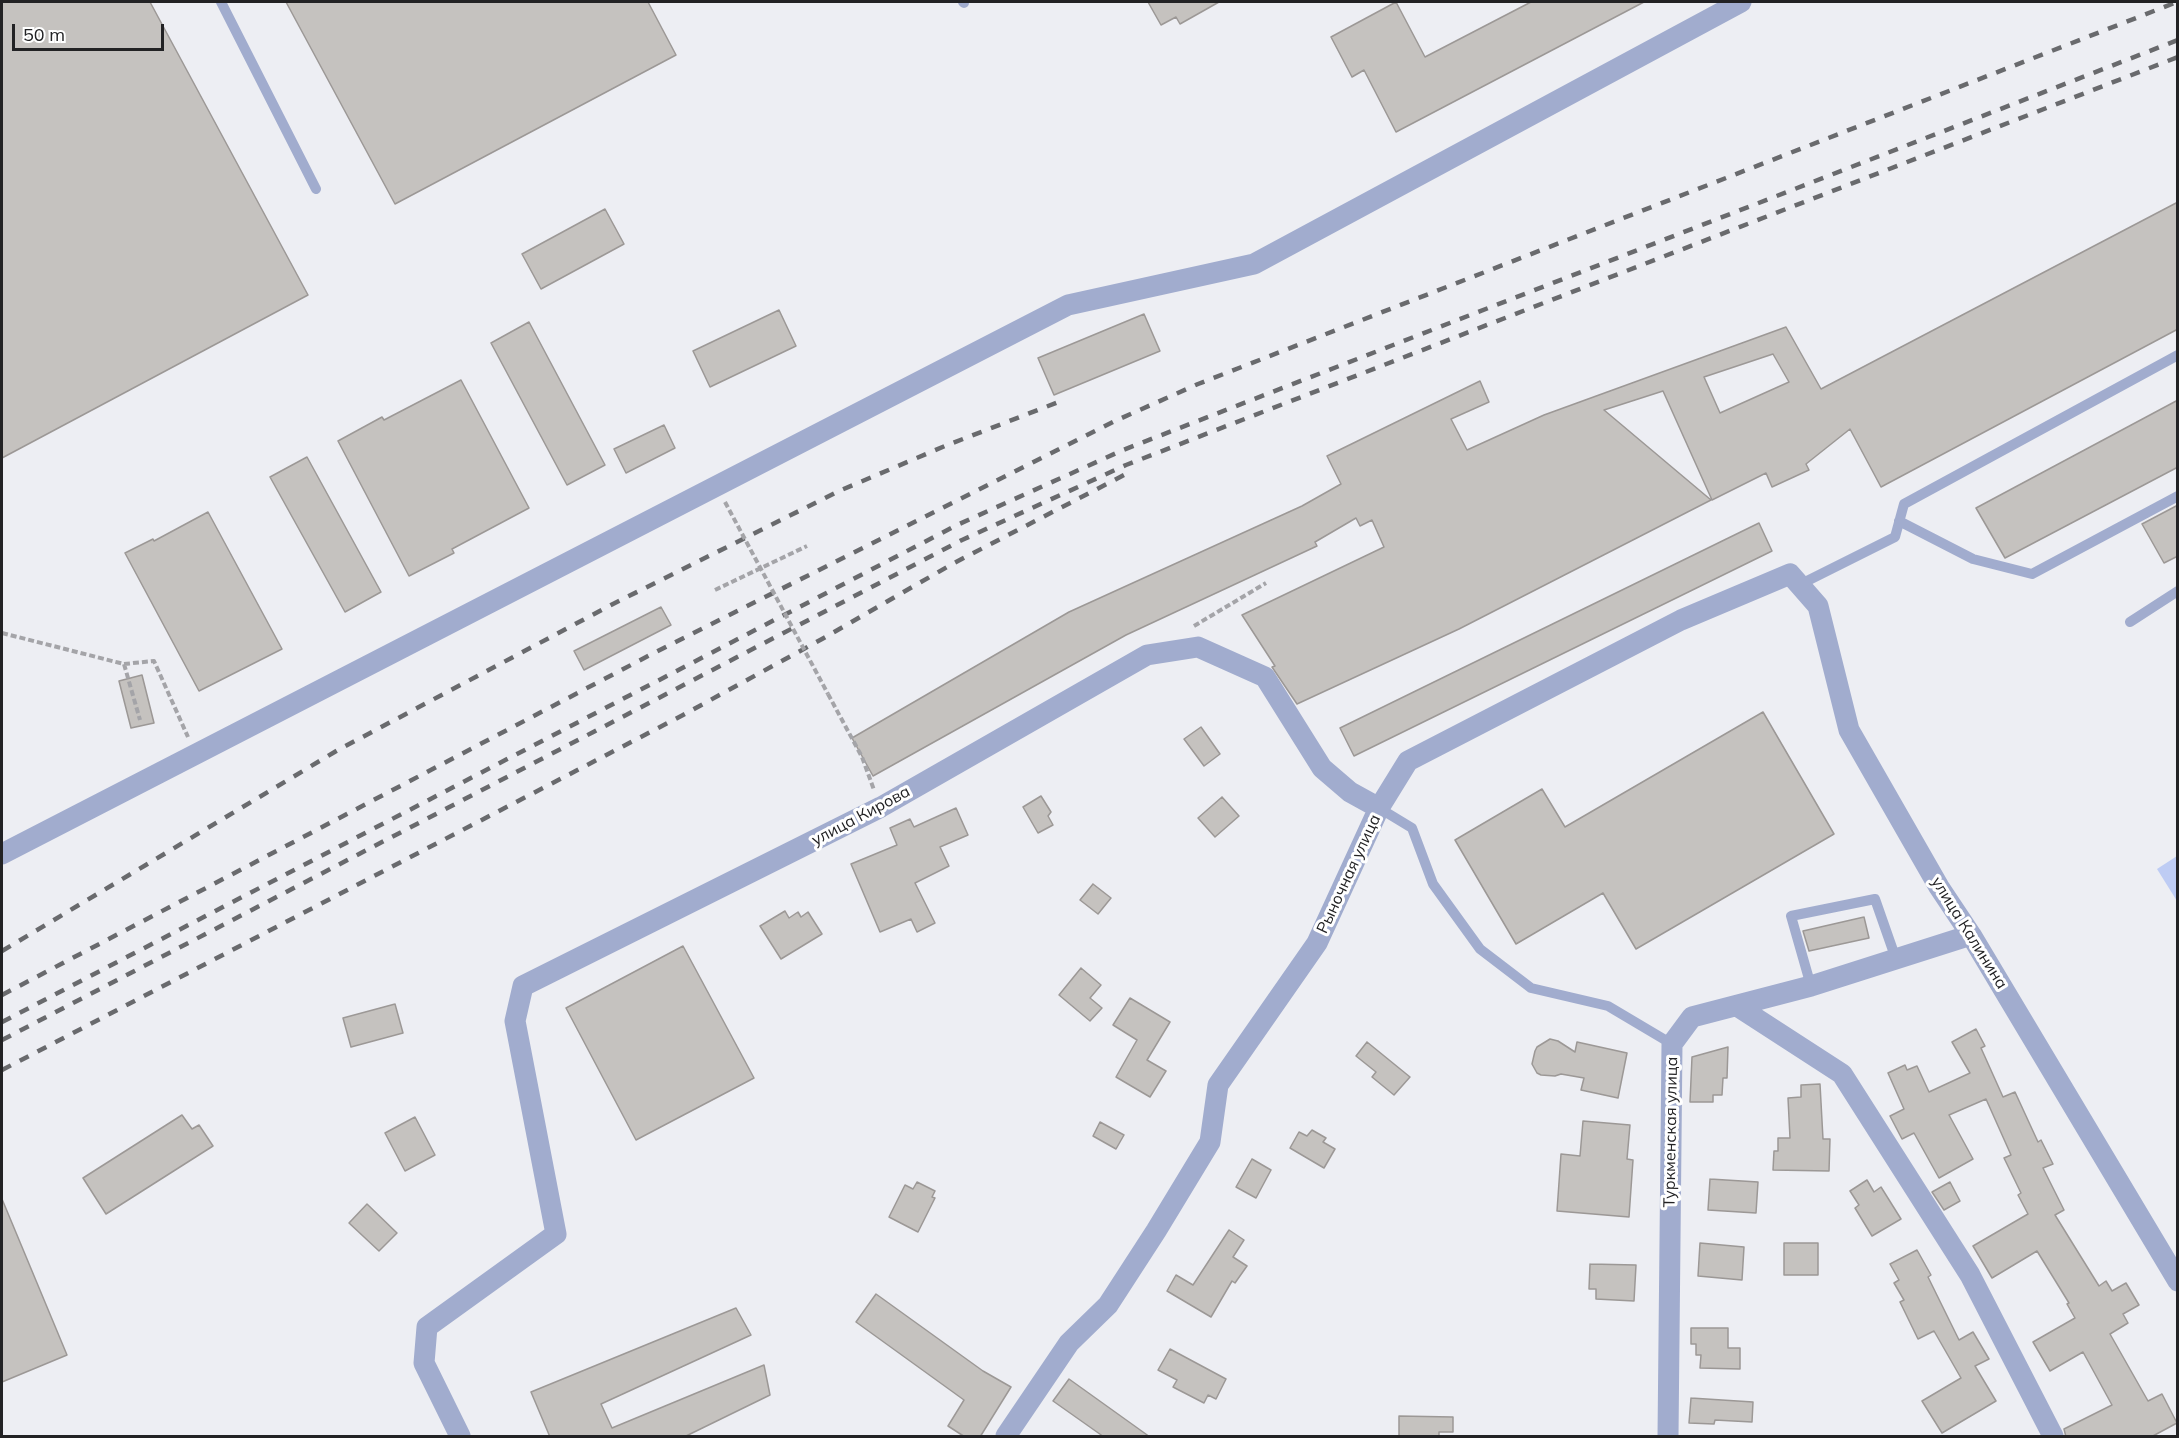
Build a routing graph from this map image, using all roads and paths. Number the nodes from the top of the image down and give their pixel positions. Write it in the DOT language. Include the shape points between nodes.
graph roads {
  1 [pos="221,2"];
  2 [pos="1741,2"];
  3 [pos="316,189"];
  4 [pos="2178,356"];
  5 [pos="2178,495"];
  6 [pos="725,502"];
  7 [pos="1899,521"];
  8 [pos="807,546"];
  9 [pos="760,569"];
  10 [pos="1794,579"];
  11 [pos="1266,583"];
  12 [pos="715,590"];
  13 [pos="2178,591"];
  14 [pos="2130,622"];
  15 [pos="1187,631"];
  16 [pos="2,633"];
  17 [pos="124,664"];
  18 [pos="140,720"];
  19 [pos="196,754"];
  20 [pos="881,807"];
  21 [pos="1379,808"];
  22 [pos="2,854"];
  23 [pos="1971,935"];
  24 [pos="1896,959"];
  25 [pos="1811,986"];
  26 [pos="1737,1006"];
  27 [pos="1672,1044"];
  28 [pos="2171,1257"];
  29 [pos="2178,1281"];
  30 [pos="460,1437"];
  31 [pos="1006,1437"];
  32 [pos="1668,1437"];
  33 [pos="2053,1437"];
  1 -- 3 [label="lane"];
  2 -- 19 [label="street" via="1254,264 1068,305"];
  4 -- 7 [label="lane" via="1904,504"];
  5 -- 7 [label="lane" via="2032,574 1973,559"];
  6 -- 9 [label="path, bridge"];
  7 -- 10 [label="lane" via="1895,537"];
  8 -- 9 [label="path"];
  9 -- 12 [label="path"];
  9 -- 20 [label="path, bridge" via="862,757"];
  10 -- 21 [label="street, Рыночная улица" via="1681,620 1408,761"];
  10 -- 23 [label="street, улица Калинина" via="1818,606 1849,730"];
  11 -- 15 [label="path"];
  13 -- 14 [label="lane"];
  16 -- 17 [label="path"];
  17 -- 18 [label="path"];
  17 -- 19 [label="path" via="154,661"];
  19 -- 22 [label="street"];
  20 -- 21 [label="street, улица Кирова" via="1147,655 1198,647 1265,677 1322,768 1350,792"];
  20 -- 30 [label="street, улица Кирова" via="523,986 515,1021 556,1234 427,1327 424,1363"];
  21 -- 27 [label="lane" via="1412,828 1433,884 1480,949 1530,988 1608,1006"];
  21 -- 31 [label="street, Рыночная улица" via="1317,944 1218,1085 1209,1142 1108,1305 1069,1343"];
  23 -- 24 [label="street, Туркменская улица"];
  23 -- 28 [label="street, улица Калинина"];
  24 -- 25 [label="street, Туркменская улица"];
  24 -- 25 [label="lane" via="1875,899 1791,916"];
  25 -- 26 [label="street, Туркменская улица"];
  26 -- 27 [label="street, Туркменская улица" via="1692,1017"];
  26 -- 33 [label="street" via="1842,1074 1970,1275"];
  27 -- 32 [label="street, Туркменская улица"];
  28 -- 29 [label="street, улица Калинина"];
}
